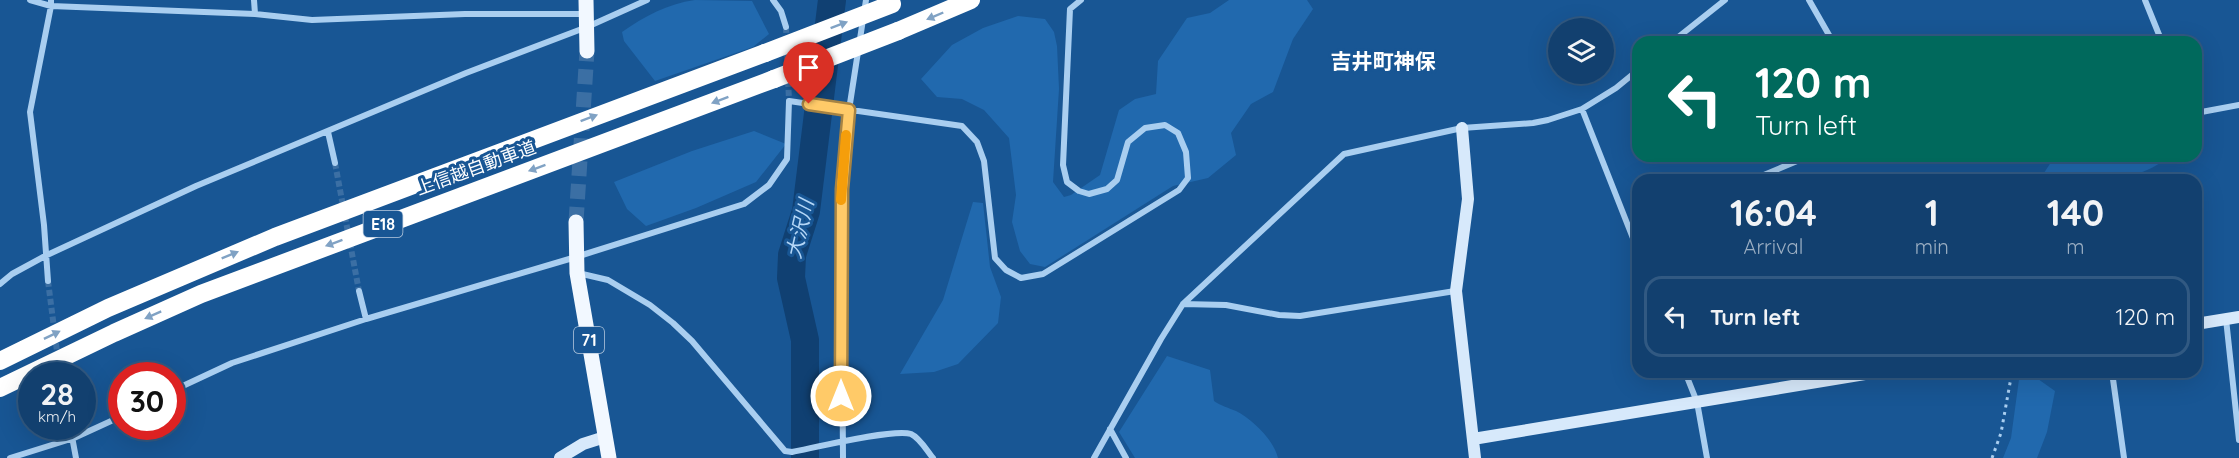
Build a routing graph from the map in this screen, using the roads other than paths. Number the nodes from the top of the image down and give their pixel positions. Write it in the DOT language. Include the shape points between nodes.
graph roads {
  1 [pos="30,0"];
  2 [pos="254,0"];
  3 [pos="647,0"];
  4 [pos="773,0"];
  5 [pos="866,0"];
  6 [pos="971,0"];
  7 [pos="1081,0"];
  8 [pos="1725,0"];
  9 [pos="1809,0"];
  10 [pos="2145,0"];
  11 [pos="897,2"];
  12 [pos="51,3"];
  13 [pos="255,14"];
  14 [pos="586,14"];
  15 [pos="786,27"];
  16 [pos="1680,36"];
  17 [pos="1830,36"];
  18 [pos="2160,36"];
  19 [pos="587,51"];
  20 [pos="1632,75"];
  21 [pos="2239,105"];
  22 [pos="1582,109"];
  23 [pos="849,110"];
  24 [pos="2202,112"];
  25 [pos="1462,128"];
  26 [pos="328,132"];
  27 [pos="1795,162"];
  28 [pos="335,163"];
  29 [pos="1766,174"];
  30 [pos="576,222"];
  31 [pos="1630,232"];
  32 [pos="1632,237"];
  33 [pos="45,256"];
  34 [pos="577,265"];
  35 [pos="48,281"];
  36 [pos="0,284"];
  37 [pos="359,291"];
  38 [pos="1456,291"];
  39 [pos="1183,304"];
  40 [pos="2239,317"];
  41 [pos="366,318"];
  42 [pos="2226,319"];
  43 [pos="2202,323"];
  44 [pos="0,361"];
  45 [pos="1687,378"];
  46 [pos="1841,378"];
  47 [pos="2113,378"];
  48 [pos="186,384"];
  49 [pos="0,388"];
  50 [pos="1697,402"];
  51 [pos="1110,429"];
  52 [pos="605,437"];
  53 [pos="1473,439"];
  54 [pos="68,440"];
  55 [pos="74,440"];
  56 [pos="2239,440"];
  57 [pos="841,441"];
  58 [pos="783,455"];
  59 [pos="10,458"];
  60 [pos="76,458"];
  61 [pos="560,458"];
  62 [pos="609,458"];
  63 [pos="843,458"];
  64 [pos="933,458"];
  65 [pos="1094,458"];
  66 [pos="1126,458"];
  67 [pos="1475,458"];
  68 [pos="1707,458"];
  69 [pos="2124,458"];
  1 -- 12 [label="street"];
  2 -- 13 [label="street"];
  3 -- 14 [label="street"];
  4 -- 15 [label="street"];
  5 -- 23 [label="street"];
  6 -- 49 [label="highway, 上信越自動車道 / E18, one-way, bridge" via="774,79 201,294"];
  7 -- 23 [label="street" via="1070,9 1063,165 1067,182 1089,194 1107,189 1117,180 1128,142 1145,128 1165,125 1178,133 1186,152 1188,178 1179,190 1043,273 1021,278 995,258 984,161 977,142 962,126"];
  8 -- 16 [label="street"];
  9 -- 17 [label="street"];
  10 -- 18 [label="street"];
  44 -- 11 [label="highway, 上信越自動車道 / E18, one-way, bridge" via="108,308 275,237"];
  12 -- 13 [label="street"];
  12 -- 33 [label="street" via="30,112"];
  13 -- 14 [label="street" via="312,20"];
  14 -- 19 [label="main road"];
  14 -- 26 [label="street" via="466,73"];
  20 -- 22 [label="street"];
  21 -- 24 [label="street"];
  22 -- 25 [label="street" via="1533,123"];
  22 -- 31 [label="street"];
  23 -- 34 [label="street" via="789,101 787,159 769,185 744,204"];
  23 -- 57 [label="street" via="842,189"];
  25 -- 38 [label="street" via="1468,199"];
  25 -- 39 [label="street" via="1344,154"];
  26 -- 28 [label="street"];
  26 -- 33 [label="street" via="196,186"];
  27 -- 29 [label="street"];
  30 -- 34 [label="main road, 71"];
  31 -- 32 [label="street"];
  33 -- 35 [label="street"];
  33 -- 36 [label="street"];
  34 -- 41 [label="street"];
  34 -- 52 [label="main road, 71"];
  34 -- 58 [label="street" via="650,305 673,323 692,341"];
  37 -- 41 [label="street"];
  38 -- 39 [label="street" via="1300,316 1226,305"];
  38 -- 53 [label="street"];
  39 -- 51 [label="street"];
  40 -- 42 [label="street"];
  41 -- 48 [label="street" via="232,363"];
  42 -- 43 [label="street"];
  42 -- 56 [label="street"];
  45 -- 50 [label="street"];
  46 -- 50 [label="street"];
  47 -- 69 [label="street"];
  50 -- 53 [label="street"];
  50 -- 68 [label="street"];
  51 -- 65 [label="street"];
  51 -- 66 [label="street"];
  52 -- 61 [label="street" via="582,444"];
  52 -- 62 [label="main road, 71"];
  53 -- 67 [label="street"];
  54 -- 59 [label="street"];
  55 -- 60 [label="street"];
  57 -- 58 [label="street"];
  57 -- 63 [label="street"];
  57 -- 64 [label="street" via="909,434"];
}
